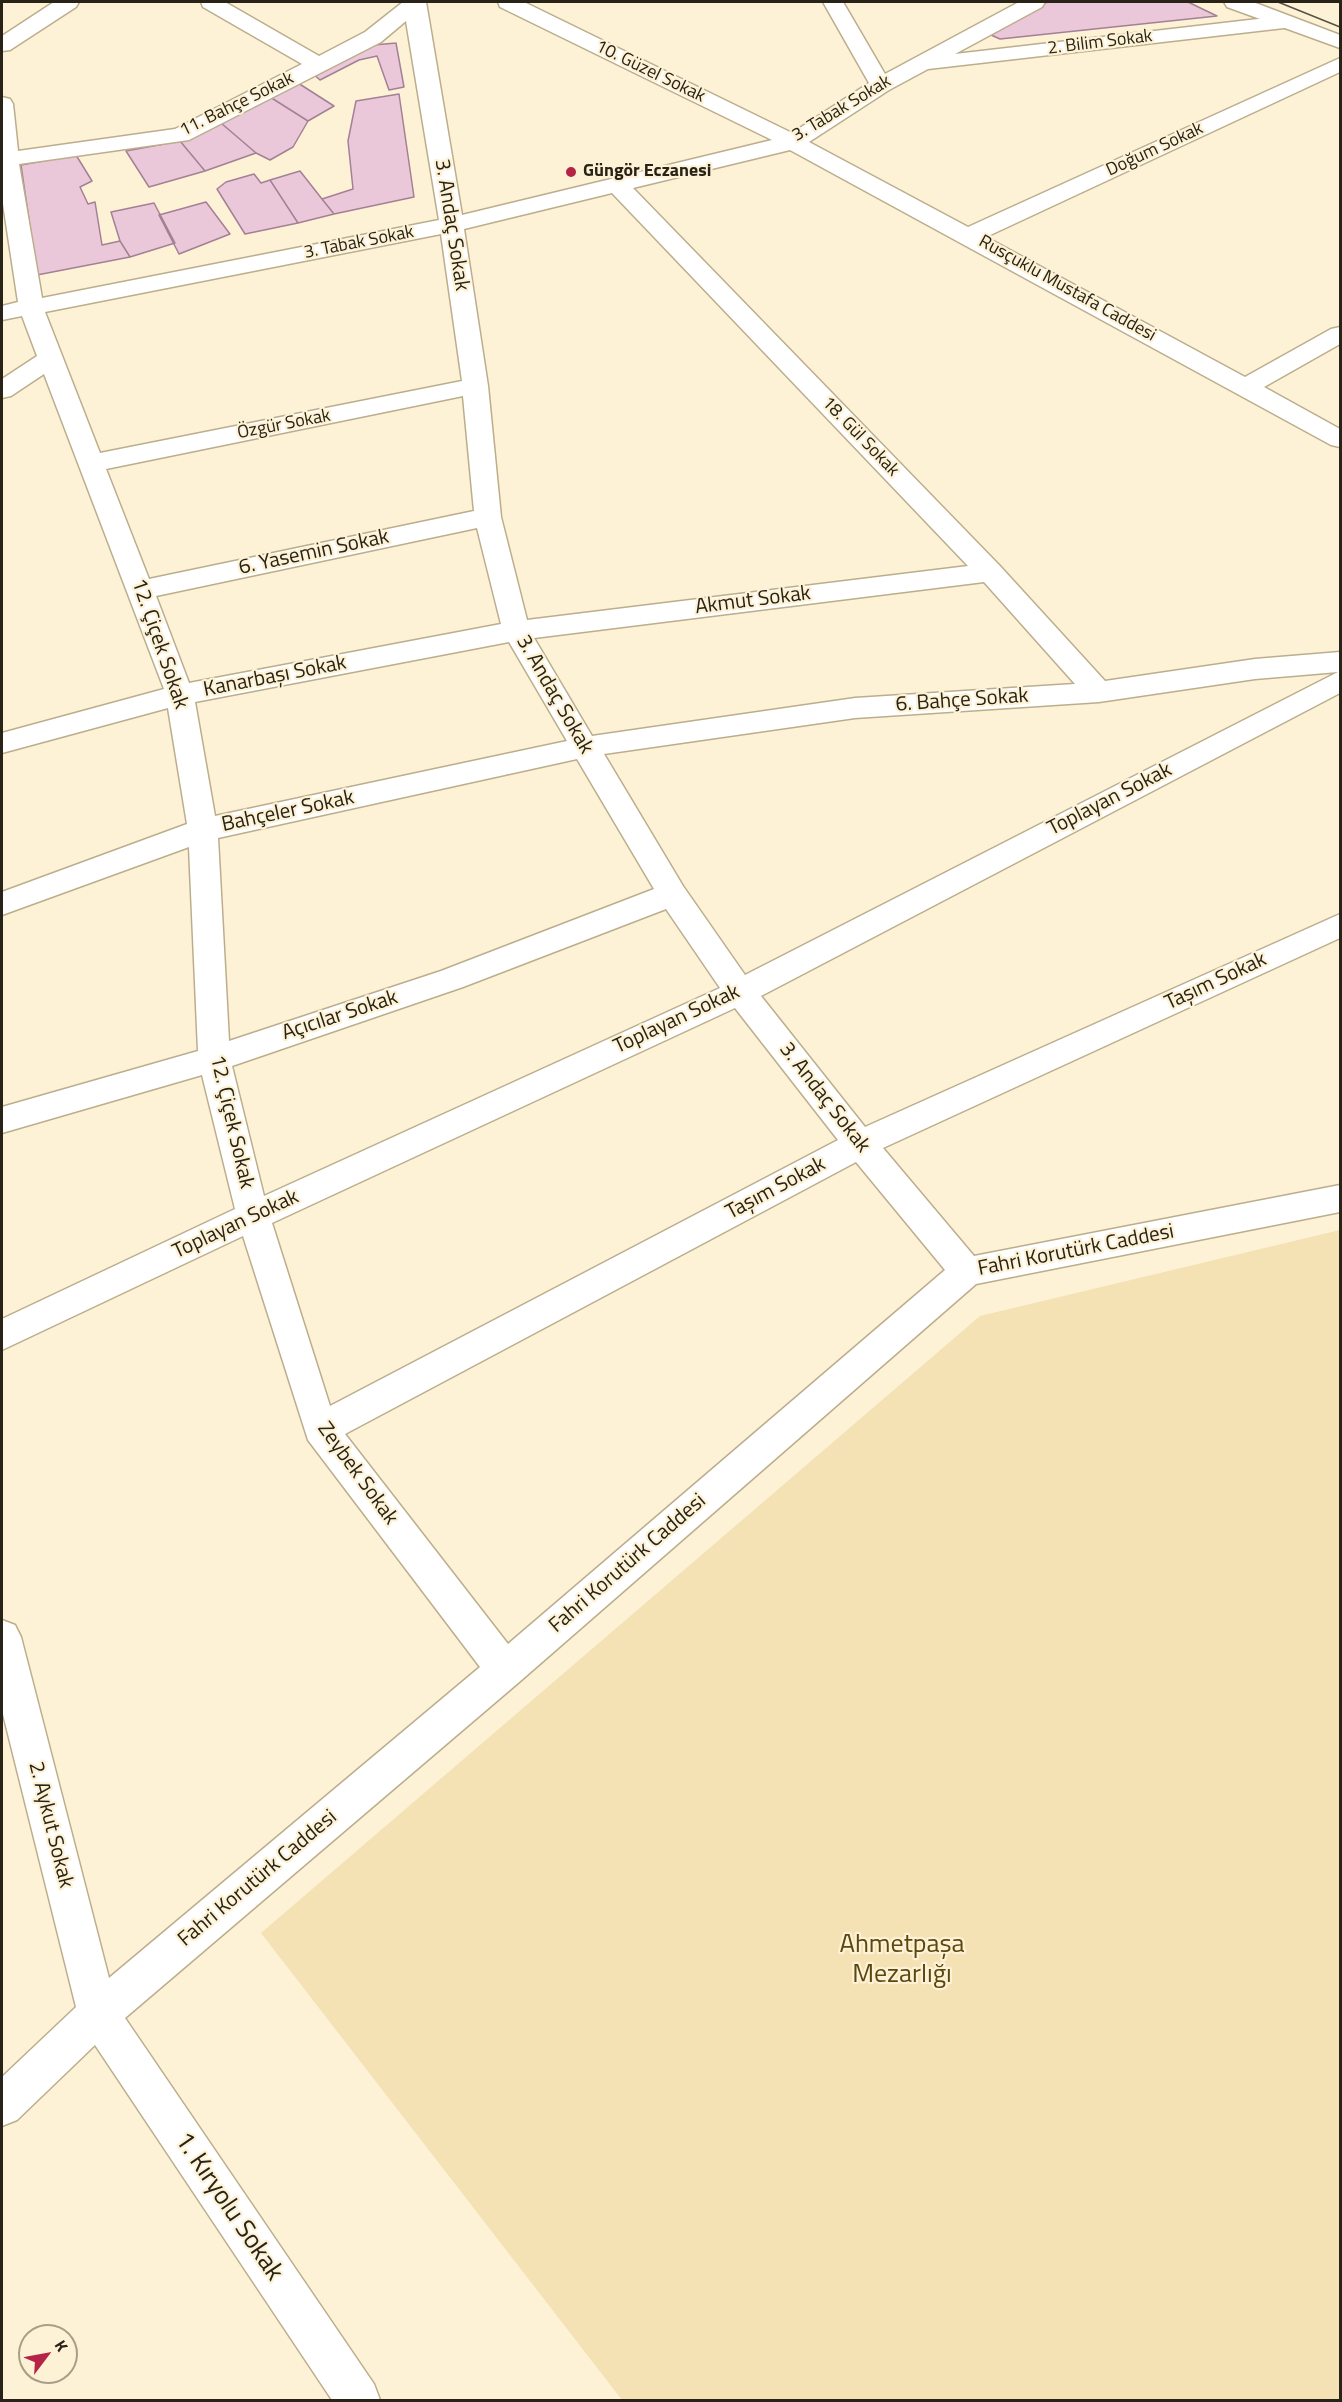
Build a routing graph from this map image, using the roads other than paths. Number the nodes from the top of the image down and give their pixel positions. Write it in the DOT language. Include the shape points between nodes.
graph roads {
  1 [pos="68,2"];
  2 [pos="211,2"];
  3 [pos="415,2"];
  4 [pos="508,2"];
  5 [pos="833,2"];
  6 [pos="1034,2"];
  7 [pos="1235,2"];
  8 [pos="1284,22"];
  9 [pos="1341,42"];
  10 [pos="2,45"];
  11 [pos="1341,64"];
  12 [pos="319,65"];
  13 [pos="915,65"];
  14 [pos="881,85"];
  15 [pos="2,104"];
  16 [pos="793,142"];
  17 [pos="4,160"];
  18 [pos="617,185"];
  19 [pos="452,225"];
  20 [pos="969,236"];
  21 [pos="31,308"];
  22 [pos="2,313"];
  23 [pos="1341,334"];
  24 [pos="50,359"];
  25 [pos="476,386"];
  26 [pos="1246,387"];
  27 [pos="2,390"];
  28 [pos="1341,439"];
  29 [pos="93,463"];
  30 [pos="488,517"];
  31 [pos="990,572"];
  32 [pos="141,590"];
  33 [pos="516,631"];
  34 [pos="1341,662"];
  35 [pos="1341,681"];
  36 [pos="1099,692"];
  37 [pos="180,695"];
  38 [pos="2,743"];
  39 [pos="584,747"];
  40 [pos="203,830"];
  41 [pos="672,894"];
  42 [pos="2,904"];
  43 [pos="1341,925"];
  44 [pos="740,992"];
  45 [pos="214,1059"];
  46 [pos="2,1120"];
  47 [pos="860,1144"];
  48 [pos="1341,1199"];
  49 [pos="252,1216"];
  50 [pos="967,1272"];
  51 [pos="2,1335"];
  52 [pos="320,1428"];
  53 [pos="2,1637"];
  54 [pos="505,1670"];
  55 [pos="98,2014"];
  56 [pos="2,2105"];
  57 [pos="358,2400"];
  1 -- 10 [label="street"];
  2 -- 12 [label="street"];
  3 -- 12 [label="street, 11. Bahçe Sokak" via="373,36"];
  3 -- 19 [label="street, 3. Andaç Sokak"];
  4 -- 16 [label="street, 10. Güzel Sokak"];
  5 -- 14 [label="street"];
  6 -- 13 [label="street, 3. Tabak Sokak"];
  7 -- 8 [label="street"];
  8 -- 9 [label="street"];
  8 -- 13 [label="street, 2. Bilim Sokak"];
  11 -- 20 [label="street, Doğum Sokak"];
  12 -- 17 [label="street, 11. Bahçe Sokak" via="181,135"];
  13 -- 14 [label="street, 3. Tabak Sokak"];
  14 -- 16 [label="street, 3. Tabak Sokak"];
  15 -- 17 [label="street, 12. Çiçek Sokak"];
  16 -- 18 [label="street, 3. Tabak Sokak"];
  16 -- 20 [label="street, Rusçuklu Mustafa Caddesi"];
  17 -- 21 [label="street, 12. Çiçek Sokak"];
  18 -- 19 [label="street, 3. Tabak Sokak"];
  18 -- 31 [label="street, 18. Gül Sokak"];
  19 -- 21 [label="street, 3. Tabak Sokak"];
  19 -- 25 [label="street, 3. Andaç Sokak"];
  20 -- 26 [label="street, Rusçuklu Mustafa Caddesi"];
  21 -- 22 [label="street, 3. Tabak Sokak"];
  21 -- 24 [label="street, 12. Çiçek Sokak"];
  23 -- 26 [label="street"];
  24 -- 27 [label="street"];
  24 -- 29 [label="street, 12. Çiçek Sokak"];
  25 -- 29 [label="street, Özgür Sokak"];
  25 -- 30 [label="street, 3. Andaç Sokak"];
  26 -- 28 [label="street, Rusçuklu Mustafa Caddesi"];
  29 -- 32 [label="street, 12. Çiçek Sokak"];
  30 -- 32 [label="street, 6. Yasemin Sokak"];
  30 -- 33 [label="street, 3. Andaç Sokak"];
  31 -- 33 [label="street, Akmut Sokak"];
  31 -- 36 [label="street, 18. Gül Sokak"];
  32 -- 37 [label="street, 12. Çiçek Sokak"];
  33 -- 37 [label="street, Kanarbaşı Sokak"];
  33 -- 39 [label="street, 3. Andaç Sokak"];
  34 -- 36 [label="street, 6. Bahçe Sokak" via="1255,669"];
  35 -- 44 [label="street, Toplayan Sokak"];
  36 -- 39 [label="street, 6. Bahçe Sokak" via="855,708"];
  37 -- 38 [label="street, Kanarbaşı Sokak"];
  37 -- 40 [label="street, 12. Çiçek Sokak"];
  39 -- 40 [label="street, Bahçeler Sokak"];
  39 -- 41 [label="street, 3. Andaç Sokak"];
  40 -- 42 [label="street, Bahçeler Sokak"];
  40 -- 45 [label="street, 12. Çiçek Sokak"];
  41 -- 44 [label="street, 3. Andaç Sokak"];
  41 -- 45 [label="street, Açıcılar Sokak" via="452,979"];
  43 -- 47 [label="street, Taşım Sokak"];
  44 -- 47 [label="street, 3. Andaç Sokak"];
  44 -- 49 [label="street, Toplayan Sokak"];
  45 -- 46 [label="street, Açıcılar Sokak"];
  45 -- 49 [label="street, 12. Çiçek Sokak"];
  47 -- 50 [label="street, 3. Andaç Sokak"];
  47 -- 52 [label="street, Taşım Sokak"];
  48 -- 50 [label="street, Fahri Korutürk Caddesi"];
  49 -- 51 [label="street, Toplayan Sokak"];
  49 -- 52 [label="street, Zeybek Sokak"];
  50 -- 54 [label="street, Fahri Korutürk Caddesi"];
  52 -- 54 [label="street, Zeybek Sokak"];
  53 -- 55 [label="street, 2. Aykut Sokak"];
  54 -- 55 [label="street, Fahri Korutürk Caddesi"];
  55 -- 56 [label="street, Fahri Korutürk Caddesi"];
  55 -- 57 [label="street, 1. Kıryolu Sokak"];
}
